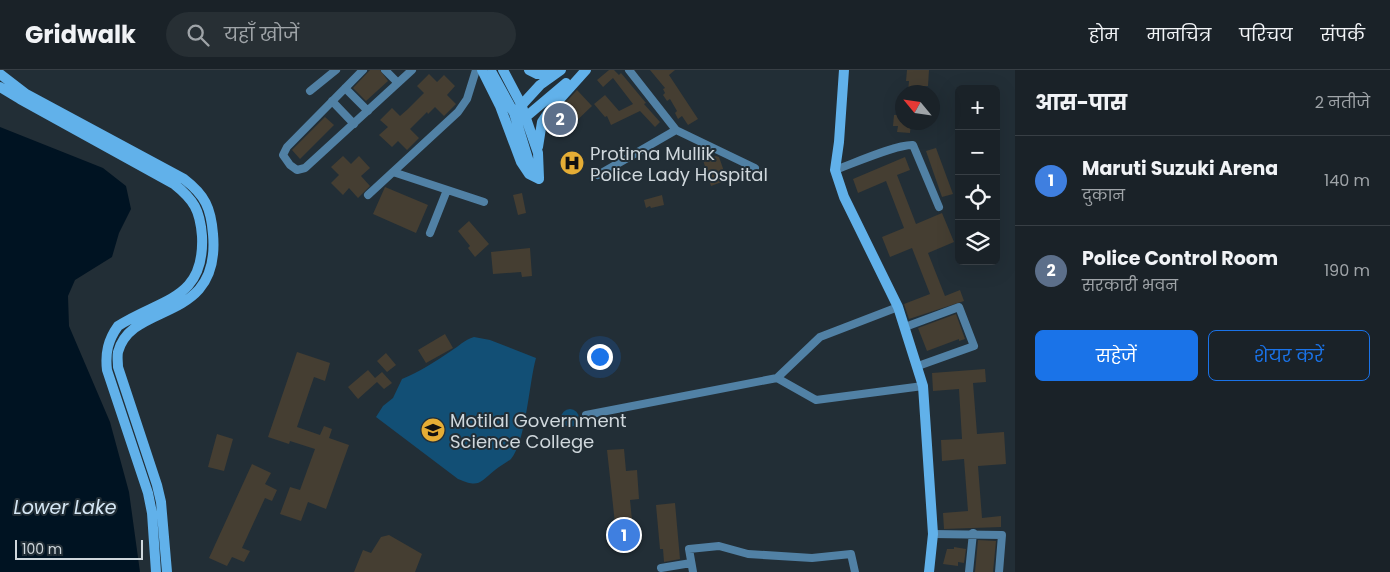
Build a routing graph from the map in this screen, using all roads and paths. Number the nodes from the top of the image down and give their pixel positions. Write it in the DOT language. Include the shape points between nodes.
graph roads {
  1 [pos="336,70"];
  2 [pos="363,70"];
  3 [pos="385,70"];
  4 [pos="412,70"];
  5 [pos="476,70"];
  6 [pos="482,70"];
  7 [pos="490,70"];
  8 [pos="503,70"];
  9 [pos="529,70"];
  10 [pos="582,70"];
  11 [pos="586,70"];
  12 [pos="629,70"];
  13 [pos="844,70"];
  14 [pos="558,72"];
  15 [pos="0,74"];
  16 [pos="398,83"];
  17 [pos="0,86"];
  18 [pos="345,88"];
  19 [pos="310,91"];
  20 [pos="332,101"];
  21 [pos="521,104"];
  22 [pos="368,111"];
  23 [pos="514,113"];
  24 [pos="526,117"];
  25 [pos="354,124"];
  26 [pos="517,124"];
  27 [pos="676,130"];
  28 [pos="538,153"];
  29 [pos="755,168"];
  30 [pos="835,170"];
  31 [pos="393,172"];
  32 [pos="598,175"];
  33 [pos="539,179"];
  34 [pos="447,190"];
  35 [pos="368,195"];
  36 [pos="484,202"];
  37 [pos="939,207"];
  38 [pos="430,233"];
  39 [pos="898,307"];
  40 [pos="905,327"];
  41 [pos="918,366"];
  42 [pos="777,378"];
  43 [pos="923,386"];
  44 [pos="586,415"];
  45 [pos="973,533"];
  46 [pos="933,534"];
  47 [pos="691,563"];
  48 [pos="661,567"];
  49 [pos="156,572"];
  50 [pos="167,572"];
  51 [pos="693,572"];
  52 [pos="856,572"];
  53 [pos="929,572"];
  54 [pos="969,572"];
  55 [pos="999,572"];
  1 -- 19 [label="street"];
  2 -- 18 [label="street"];
  3 -- 16 [label="street"];
  4 -- 16 [label="street"];
  5 -- 31 [label="street" via="467,99 458,112"];
  6 -- 33 [label="street" via="500,106 521,162 529,174"];
  7 -- 23 [label="street"];
  8 -- 21 [label="street"];
  9 -- 14 [label="street" via="536,74"];
  10 -- 24 [label="street"];
  11 -- 28 [label="street" via="542,122"];
  12 -- 27 [label="street"];
  13 -- 30 [label="street"];
  14 -- 21 [label="street"];
  15 -- 50 [label="street" via="26,94 184,179 207,203 214,244 212,264 206,278 197,292 182,304 129,333 117,354 118,367 157,485"];
  16 -- 22 [label="street"];
  17 -- 49 [label="street" via="174,184 197,208 202,244 195,278 182,292 118,326 107,348 107,370 148,494"];
  18 -- 20 [label="street"];
  18 -- 22 [label="street"];
  20 -- 25 [label="street"];
  20 -- 25 [label="street" via="287,147 283,156 290,165 297,170 305,168"];
  21 -- 23 [label="street"];
  21 -- 24 [label="street"];
  22 -- 25 [label="street"];
  23 -- 26 [label="street"];
  24 -- 26 [label="street"];
  24 -- 28 [label="street"];
  26 -- 33 [label="street" via="529,162"];
  27 -- 29 [label="street"];
  27 -- 32 [label="street"];
  28 -- 33 [label="street"];
  30 -- 37 [label="street" via="913,145"];
  30 -- 39 [label="street" via="844,197"];
  31 -- 34 [label="street"];
  31 -- 35 [label="street"];
  34 -- 36 [label="street"];
  34 -- 38 [label="street"];
  39 -- 40 [label="street"];
  39 -- 42 [label="street" via="820,337"];
  40 -- 41 [label="street"];
  40 -- 41 [label="street" via="959,307 974,346"];
  41 -- 43 [label="street"];
  42 -- 43 [label="street" via="816,400"];
  42 -- 44 [label="street"];
  43 -- 46 [label="street"];
  45 -- 46 [label="street"];
  45 -- 54 [label="street"];
  45 -- 55 [label="street" via="1002,535"];
  46 -- 53 [label="street"];
  47 -- 48 [label="street"];
  47 -- 51 [label="street"];
  47 -- 52 [label="street" via="689,549 719,546 748,554 812,558 852,554"];
}
